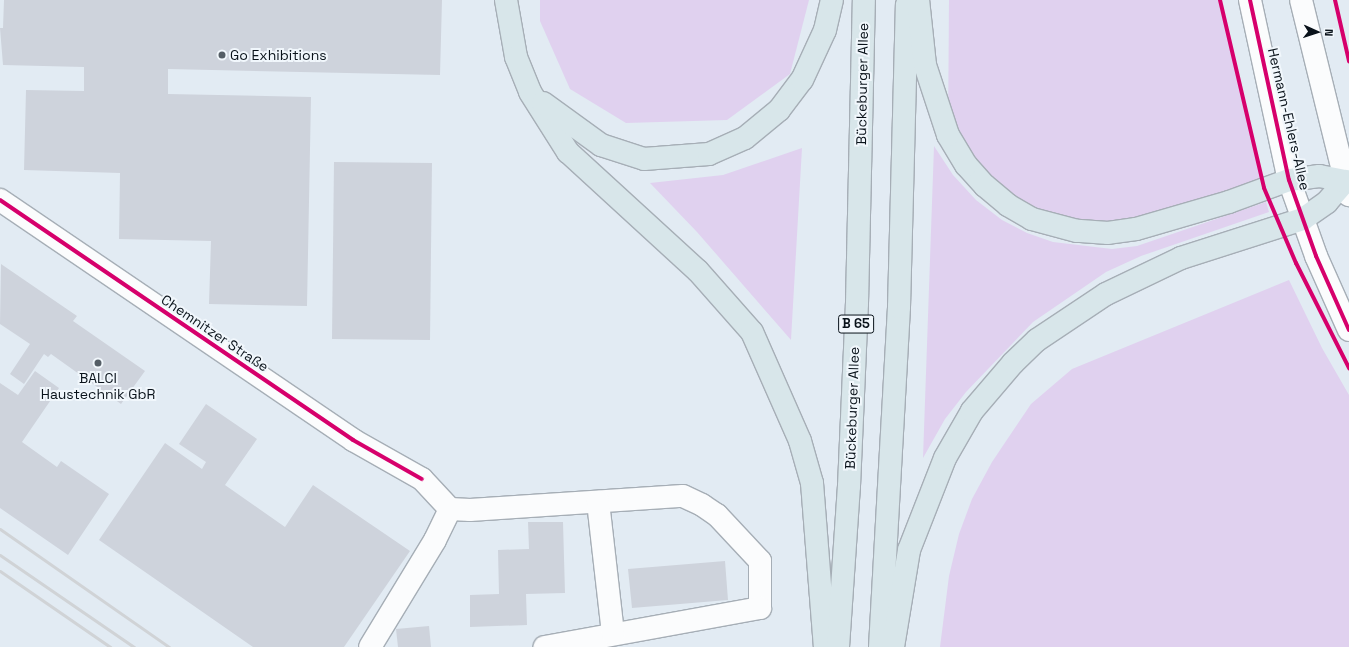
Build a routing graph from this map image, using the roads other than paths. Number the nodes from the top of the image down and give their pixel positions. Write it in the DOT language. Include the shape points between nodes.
graph roads {
  1 [pos="506,0"];
  2 [pos="832,0"];
  3 [pos="864,0"];
  4 [pos="907,0"];
  5 [pos="918,0"];
  6 [pos="1250,0"];
  7 [pos="1301,0"];
  8 [pos="530,92"];
  9 [pos="1289,180"];
  10 [pos="1347,188"];
  11 [pos="0,200"];
  12 [pos="1303,219"];
  13 [pos="1349,330"];
  14 [pos="598,502"];
  15 [pos="450,509"];
  16 [pos="613,634"];
  17 [pos="370,647"];
  18 [pos="545,647"];
  19 [pos="825,647"];
  20 [pos="838,647"];
  21 [pos="880,647"];
  22 [pos="893,647"];
  1 -- 8 [label="highway" via="516,56"];
  2 -- 8 [label="highway" via="825,30 802,80 779,110 745,138 709,154 644,159 601,145 558,116"];
  3 -- 20 [label="highway, Bückeburger Allee / B 65" via="857,303 849,486"];
  4 -- 21 [label="highway" via="899,307"];
  5 -- 9 [label="highway" via="925,65 948,135 966,165 985,186 1032,220 1077,231 1108,233 1136,229 1229,202"];
  6 -- 9 [label="street, Hermann-Ehlers-Allee"];
  7 -- 10 [label="street"];
  8 -- 19 [label="highway" via="568,152 698,271 752,332 800,440 812,483"];
  9 -- 10 [label="highway" via="1319,176"];
  9 -- 12 [label="street, Hermann-Ehlers-Allee"];
  10 -- 12 [label="highway"];
  11 -- 15 [label="street, Chemnitzer Straße" via="353,440 422,479"];
  12 -- 13 [label="street, Hermann-Ehlers-Allee" via="1316,256"];
  12 -- 22 [label="highway" via="1181,258 1144,274 1073,315 1038,340 1013,363 972,411 945,458 909,550"];
  14 -- 15 [label="street"];
  14 -- 16 [label="street"];
  14 -- 16 [label="street" via="684,496 690,498 717,515 760,561 760,608"];
  15 -- 17 [label="street" via="435,540"];
  16 -- 18 [label="street"];
}
